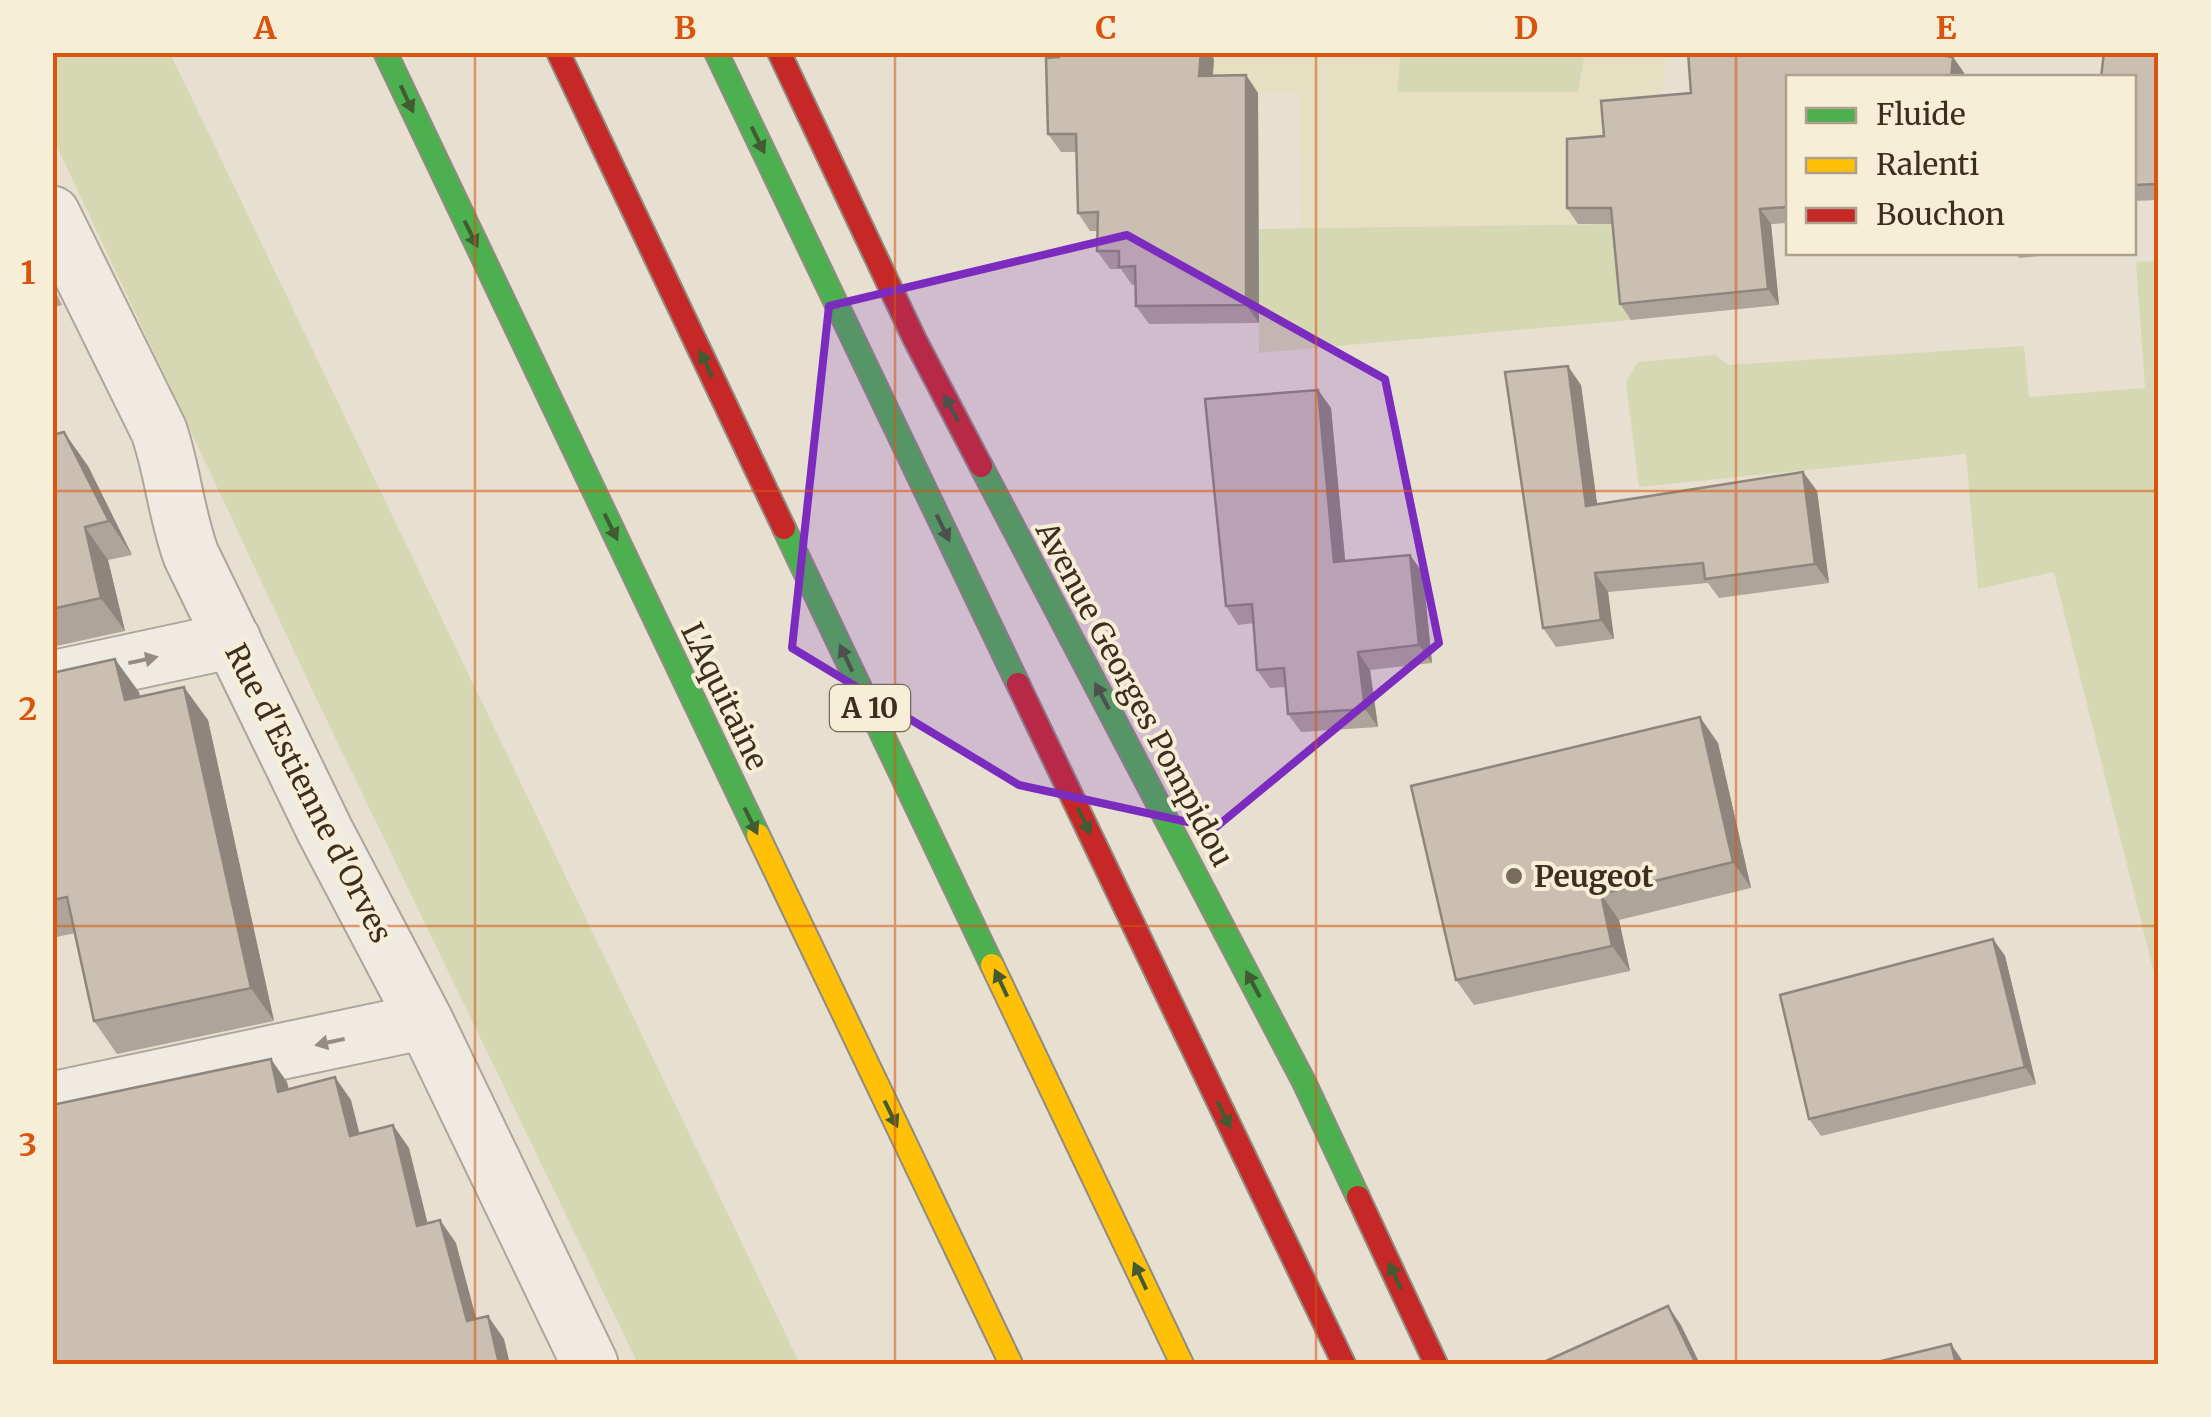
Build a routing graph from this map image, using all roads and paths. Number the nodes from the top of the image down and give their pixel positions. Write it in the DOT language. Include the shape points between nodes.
graph roads {
  1 [pos="384,52"];
  2 [pos="558,52"];
  3 [pos="716,52"];
  4 [pos="779,52"];
  5 [pos="52,214"];
  6 [pos="232,640"];
  7 [pos="52,679"];
  8 [pos="425,1022"];
  9 [pos="52,1100"];
  10 [pos="590,1364"];
  11 [pos="1011,1364"];
  12 [pos="1182,1364"];
  13 [pos="1344,1364"];
  14 [pos="1436,1364"];
  1 -- 11 [label="main road, L'Aquitaine, one-way"];
  12 -- 2 [label="main road, A 10, one-way"];
  3 -- 13 [label="main road, one-way"];
  14 -- 4 [label="main road, Avenue Georges Pompidou, one-way" via="1304,1082 915,340"];
  5 -- 6 [label="street, Rue d'Estienne d'Orves" via="159,431 179,523"];
  7 -- 6 [label="street, one-way"];
  6 -- 8 [label="street, Rue d'Estienne d'Orves"];
  8 -- 9 [label="street, one-way"];
  8 -- 10 [label="street, Rue d'Estienne d'Orves"];
}
